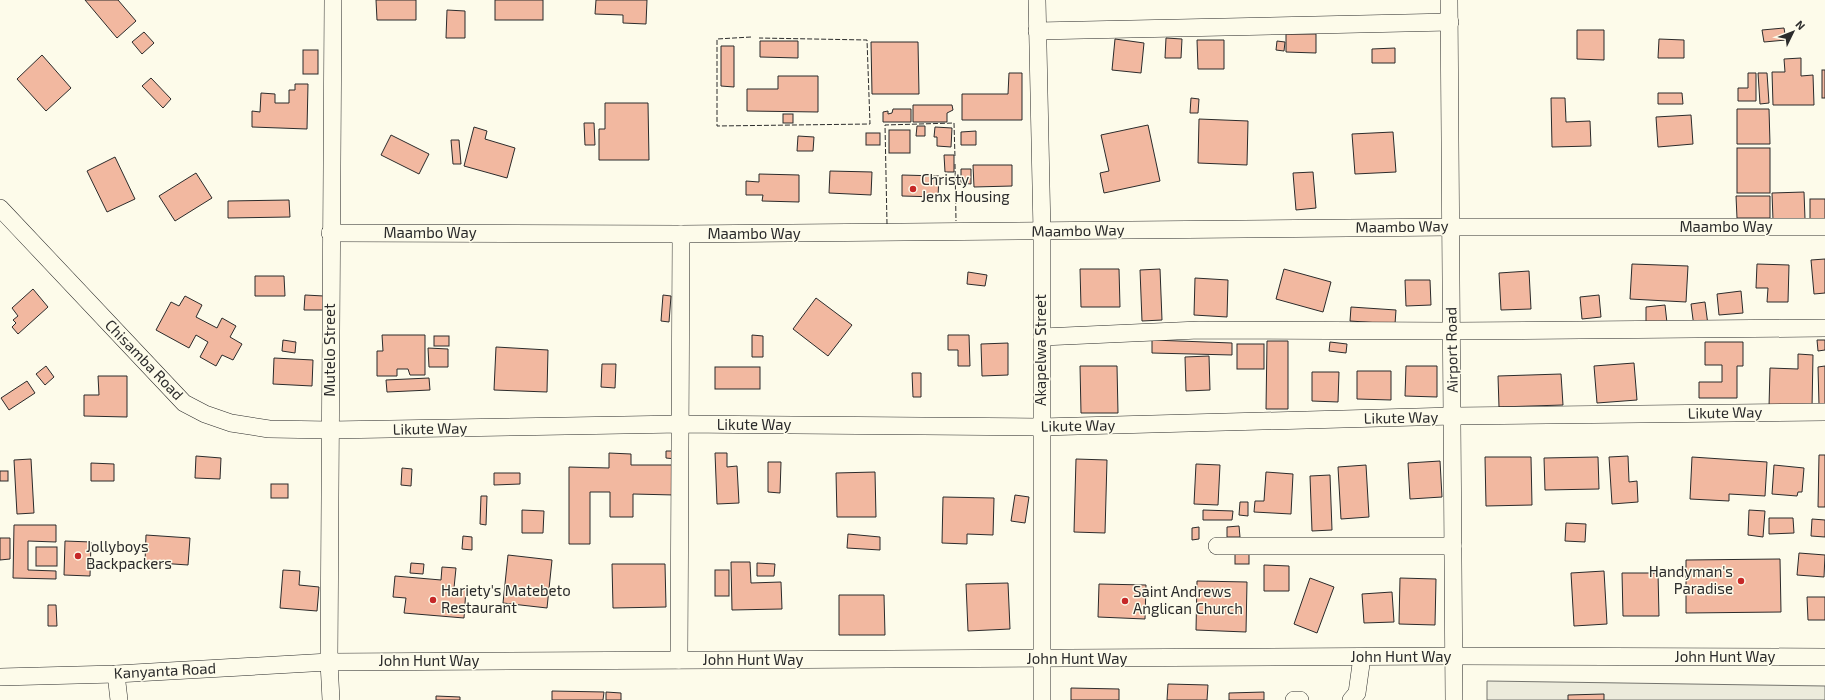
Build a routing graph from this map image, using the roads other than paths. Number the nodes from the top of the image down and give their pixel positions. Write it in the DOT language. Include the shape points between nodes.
graph roads {
  1 [pos="333,0"];
  2 [pos="1037,0"];
  3 [pos="1449,0"];
  4 [pos="1450,22"];
  5 [pos="1037,31"];
  6 [pos="0,208"];
  7 [pos="1451,227"];
  8 [pos="1825,227"];
  9 [pos="1042,232"];
  10 [pos="330,233"];
  11 [pos="681,234"];
  12 [pos="1825,328"];
  13 [pos="1452,331"];
  14 [pos="1042,336"];
  15 [pos="1825,412"];
  16 [pos="1453,416"];
  17 [pos="681,424"];
  18 [pos="1041,427"];
  19 [pos="330,430"];
  20 [pos="1217,546"];
  21 [pos="1453,546"];
  22 [pos="1454,656"];
  23 [pos="1362,657"];
  24 [pos="1825,657"];
  25 [pos="1042,659"];
  26 [pos="679,660"];
  27 [pos="329,662"];
  28 [pos="116,674"];
  29 [pos="0,677"];
  30 [pos="119,700"];
  31 [pos="331,700"];
  32 [pos="1042,700"];
  33 [pos="1294,700"];
  34 [pos="1300,700"];
  35 [pos="1350,700"];
  36 [pos="1454,700"];
  1 -- 10 [label="street, Mutelo Street"];
  2 -- 5 [label="street, Akapelwa Street"];
  3 -- 4 [label="street, Airport Road"];
  4 -- 5 [label="street"];
  4 -- 7 [label="street, Airport Road"];
  5 -- 9 [label="street, Akapelwa Street"];
  6 -- 19 [label="street, Chisamba Road" via="184,403 231,423 269,429"];
  7 -- 8 [label="street, Maambo Way"];
  7 -- 9 [label="street, Maambo Way"];
  7 -- 13 [label="street, Airport Road"];
  9 -- 11 [label="street, Maambo Way"];
  9 -- 14 [label="street, Akapelwa Street"];
  10 -- 11 [label="street, Maambo Way"];
  10 -- 19 [label="street, Mutelo Street"];
  11 -- 17 [label="street"];
  12 -- 13 [label="street"];
  13 -- 14 [label="street" via="1199,330"];
  13 -- 16 [label="street, Airport Road"];
  14 -- 18 [label="street, Akapelwa Street"];
  15 -- 16 [label="street, Likute Way"];
  16 -- 18 [label="street, Likute Way"];
  16 -- 21 [label="street, Airport Road"];
  17 -- 18 [label="street, Likute Way"];
  17 -- 19 [label="street, Likute Way"];
  17 -- 26 [label="street"];
  18 -- 25 [label="street, Akapelwa Street"];
  19 -- 27 [label="street, Mutelo Street"];
  20 -- 21 [label="street"];
  21 -- 22 [label="street, Airport Road"];
  22 -- 23 [label="street, John Hunt Way"];
  22 -- 24 [label="street, John Hunt Way"];
  22 -- 36 [label="street, Airport Road"];
  23 -- 25 [label="street, John Hunt Way"];
  23 -- 35 [label="street" via="1357,693"];
  25 -- 26 [label="street, John Hunt Way"];
  25 -- 32 [label="street, Akapelwa Street"];
  26 -- 27 [label="street, John Hunt Way"];
  27 -- 28 [label="street, Kanyanta Road"];
  27 -- 31 [label="street, Mutelo Street"];
  28 -- 29 [label="street, Kanyanta Road"];
  28 -- 30 [label="street"];
  33 -- 34 [label="street"];
}
